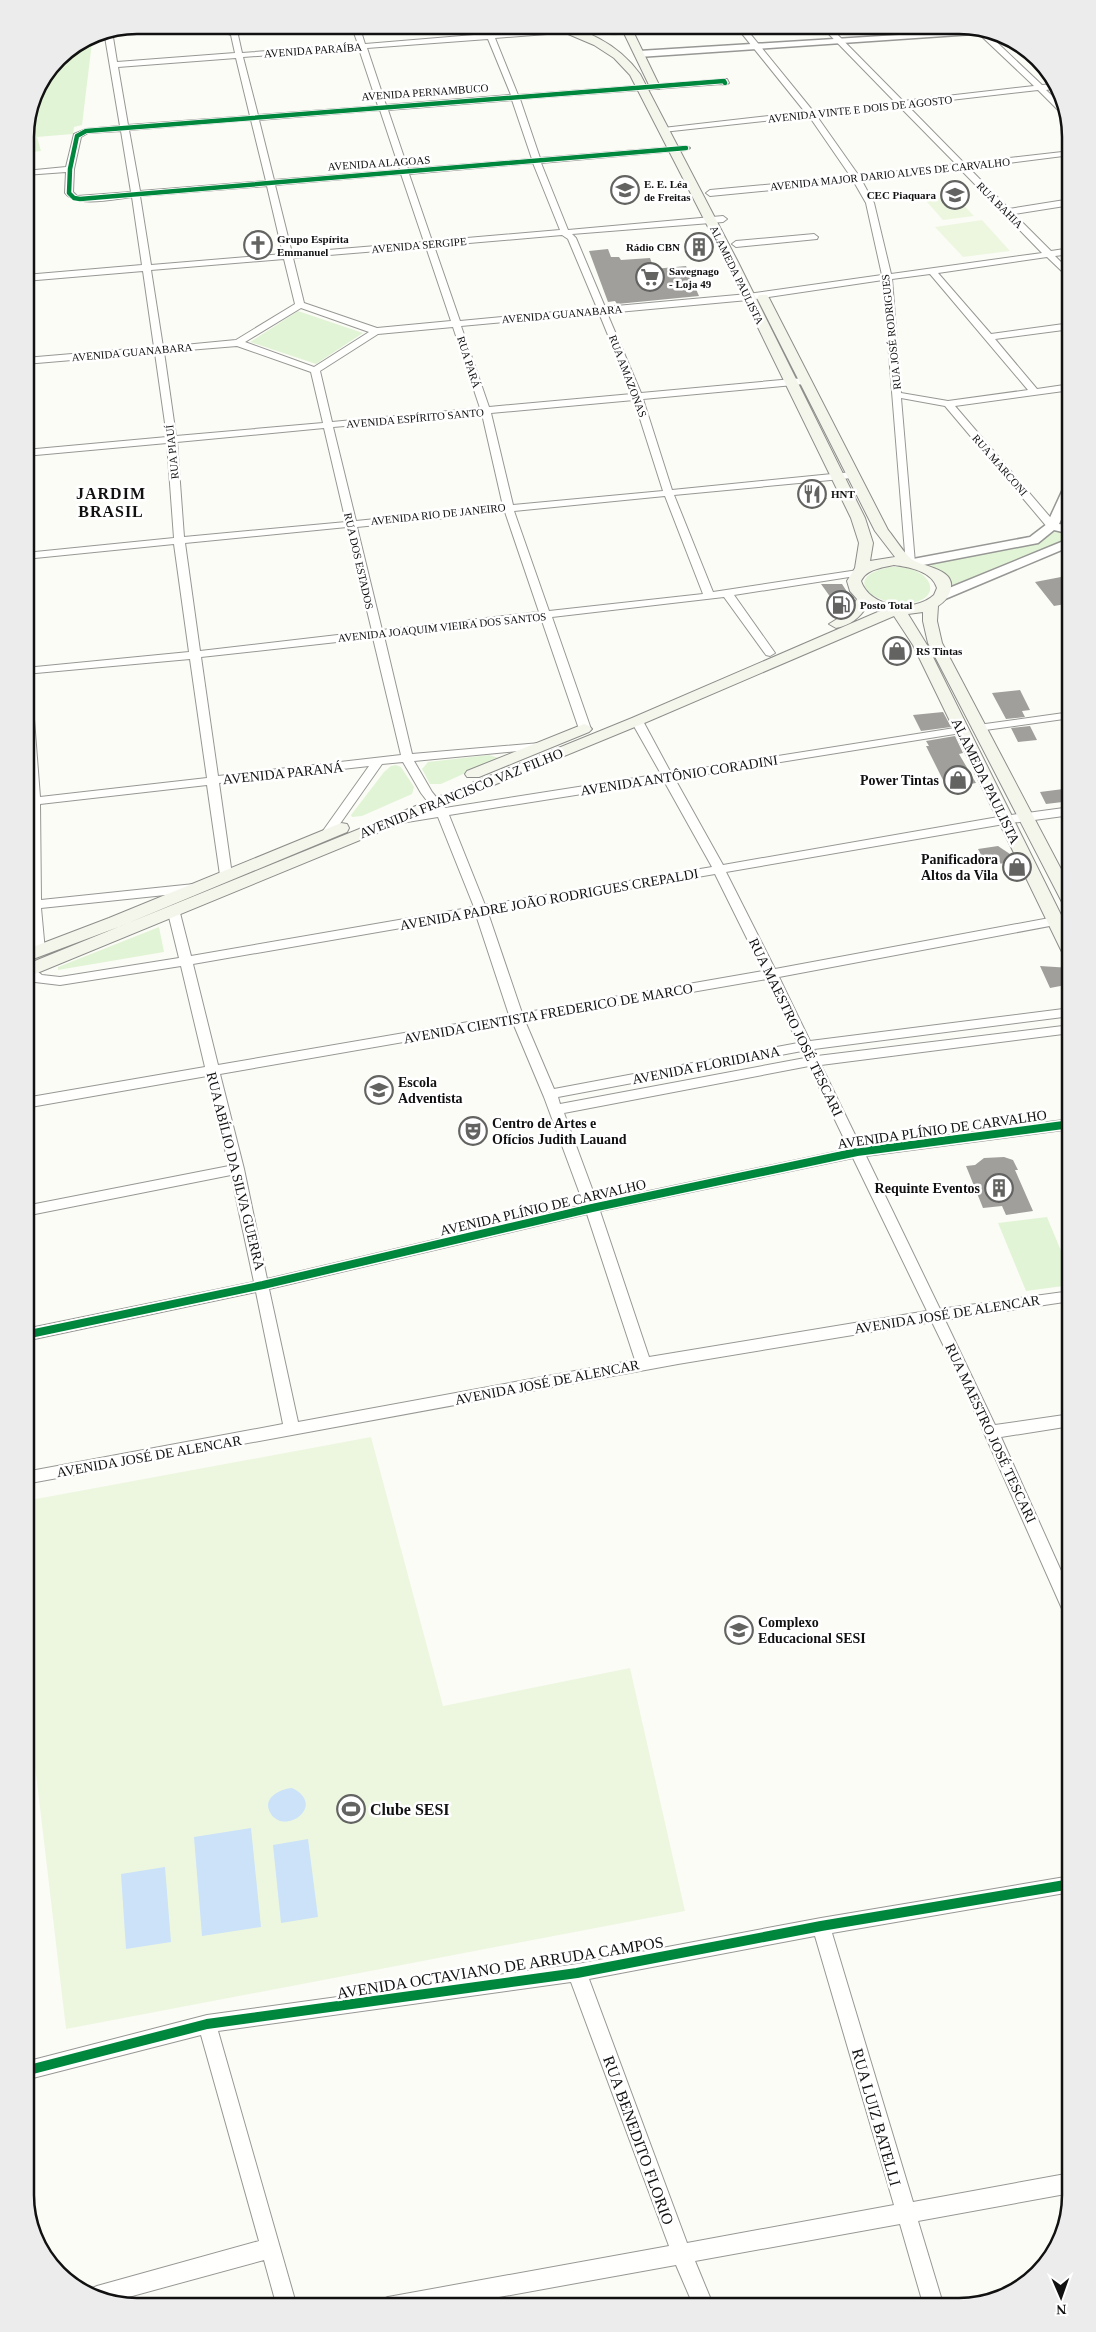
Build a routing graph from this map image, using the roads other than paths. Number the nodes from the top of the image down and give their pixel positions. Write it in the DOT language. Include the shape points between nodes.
graph roads {
  1 [pos="234,34"];
  2 [pos="358,34"];
  3 [pos="489,34"];
  4 [pos="526,34"];
  5 [pos="581,34"];
  6 [pos="592,34"];
  7 [pos="622,34"];
  8 [pos="746,34"];
  9 [pos="832,34"];
  10 [pos="951,34"];
  11 [pos="490,37"];
  12 [pos="600,37"];
  13 [pos="621,37"];
  14 [pos="109,38"];
  15 [pos="990,39"];
  16 [pos="839,41"];
  17 [pos="362,46"];
  18 [pos="756,46"];
  19 [pos="639,54"];
  20 [pos="238,56"];
  21 [pos="114,65"];
  22 [pos="725,83"];
  23 [pos="643,87"];
  24 [pos="1049,87"];
  25 [pos="1042,88"];
  26 [pos="657,90"];
  27 [pos="515,96"];
  28 [pos="1056,103"];
  29 [pos="900,105"];
  30 [pos="382,107"];
  31 [pos="812,115"];
  32 [pos="254,116"];
  33 [pos="674,125"];
  34 [pos="126,127"];
  35 [pos="663,130"];
  36 [pos="686,148"];
  37 [pos="673,150"];
  38 [pos="1062,154"];
  39 [pos="537,162"];
  40 [pos="961,166"];
  41 [pos="70,169"];
  42 [pos="34,172"];
  43 [pos="405,172"];
  44 [pos="857,179"];
  45 [pos="269,182"];
  46 [pos="710,193"];
  47 [pos="136,195"];
  48 [pos="1062,203"];
  49 [pos="1008,212"];
  50 [pos="723,219"];
  51 [pos="710,220"];
  52 [pos="566,232"];
  53 [pos="814,237"];
  54 [pos="430,244"];
  55 [pos="736,244"];
  56 [pos="1062,253"];
  57 [pos="1050,254"];
  58 [pos="289,255"];
  59 [pos="1062,267"];
  60 [pos="147,268"];
  61 [pos="933,272"];
  62 [pos="34,277"];
  63 [pos="887,278"];
  64 [pos="761,295"];
  65 [pos="748,297"];
  66 [pos="300,305"];
  67 [pos="602,311"];
  68 [pos="456,324"];
  69 [pos="1062,327"];
  70 [pos="376,331"];
  71 [pos="989,337"];
  72 [pos="238,343"];
  73 [pos="158,350"];
  74 [pos="34,360"];
  75 [pos="315,370"];
  76 [pos="805,381"];
  77 [pos="790,382"];
  78 [pos="1062,388"];
  79 [pos="1034,392"];
  80 [pos="898,395"];
  81 [pos="638,397"];
  82 [pos="948,404"];
  83 [pos="486,412"];
  84 [pos="328,426"];
  85 [pos="172,440"];
  86 [pos="34,452"];
  87 [pos="852,475"];
  88 [pos="837,477"];
  89 [pos="668,492"];
  90 [pos="1062,504"];
  91 [pos="508,508"];
  92 [pos="350,523"];
  93 [pos="1052,526"];
  94 [pos="1062,528"];
  95 [pos="179,540"];
  96 [pos="1062,546"];
  97 [pos="34,555"];
  98 [pos="910,563"];
  99 [pos="860,571"];
  100 [pos="727,593"];
  101 [pos="709,596"];
  102 [pos="864,600"];
  103 [pos="936,600"];
  104 [pos="896,610"];
  105 [pos="547,615"];
  106 [pos="377,634"];
  107 [pos="770,653"];
  108 [pos="194,654"];
  109 [pos="34,670"];
  110 [pos="1062,716"];
  111 [pos="638,721"];
  112 [pos="978,728"];
  113 [pos="585,729"];
  114 [pos="961,730"];
  115 [pos="540,746"];
  116 [pos="407,758"];
  117 [pos="378,762"];
  118 [pos="668,778"];
  119 [pos="212,781"];
  120 [pos="34,800"];
  121 [pos="438,808"];
  122 [pos="1062,812"];
  123 [pos="1025,817"];
  124 [pos="1004,820"];
  125 [pos="326,835"];
  126 [pos="719,869"];
  127 [pos="226,875"];
  128 [pos="1062,887"];
  129 [pos="194,888"];
  130 [pos="34,906"];
  131 [pos="481,910"];
  132 [pos="174,913"];
  133 [pos="1062,917"];
  134 [pos="1062,919"];
  135 [pos="34,961"];
  136 [pos="34,962"];
  137 [pos="186,962"];
  138 [pos="34,970"];
  139 [pos="771,974"];
  140 [pos="1062,1013"];
  141 [pos="517,1018"];
  142 [pos="1062,1031"];
  143 [pos="805,1046"];
  144 [pos="813,1061"];
  145 [pos="212,1072"];
  146 [pos="550,1094"];
  147 [pos="34,1102"];
  148 [pos="556,1110"];
  149 [pos="1062,1125"];
  150 [pos="857,1152"];
  151 [pos="237,1169"];
  152 [pos="592,1208"];
  153 [pos="34,1209"];
  154 [pos="263,1285"];
  155 [pos="1062,1297"];
  156 [pos="936,1314"];
  157 [pos="34,1333"];
  158 [pos="644,1364"];
  159 [pos="1062,1421"];
  160 [pos="292,1430"];
  161 [pos="991,1432"];
  162 [pos="34,1476"];
  163 [pos="1062,1591"];
  164 [pos="1062,1886"];
  165 [pos="821,1926"];
  166 [pos="576,1973"];
  167 [pos="207,2024"];
  168 [pos="34,2069"];
  169 [pos="1062,2185"];
  170 [pos="906,2213"];
  171 [pos="270,2248"];
  172 [pos="682,2255"];
  173 [pos="106,2293"];
  174 [pos="284,2298"];
  175 [pos="439,2298"];
  176 [pos="700,2298"];
  177 [pos="931,2298"];
  1 -- 20 [label="street"];
  2 -- 17 [label="street, RUA PARÁ"];
  3 -- 11 [label="street, RUA AMAZONAS"];
  4 -- 11 [label="street, AVENIDA PARAÍBA"];
  5 -- 23 [label="main road, ALAMEDA PAULISTA" via="620,57"];
  6 -- 12 [label="main road"];
  7 -- 13 [label="main road"];
  8 -- 18 [label="street, RUA JOSÉ RODRIGUES"];
  9 -- 16 [label="street, RUA BAHIA"];
  10 -- 16 [label="street"];
  11 -- 17 [label="street, AVENIDA PARAÍBA"];
  11 -- 27 [label="street, RUA AMAZONAS"];
  12 -- 13 [label="main road"];
  12 -- 19 [label="main road" via="626,52"];
  13 -- 19 [label="main road"];
  14 -- 21 [label="street, RUA PIAUÍ"];
  15 -- 25 [label="street"];
  16 -- 18 [label="street"];
  16 -- 29 [label="street, RUA BAHIA"];
  17 -- 20 [label="street, AVENIDA PARAÍBA"];
  17 -- 30 [label="street, RUA PARÁ"];
  18 -- 19 [label="street"];
  18 -- 31 [label="street, RUA JOSÉ RODRIGUES"];
  19 -- 26 [label="main road"];
  20 -- 21 [label="street, AVENIDA PARAÍBA"];
  20 -- 32 [label="street"];
  21 -- 34 [label="street, RUA PIAUÍ"];
  22 -- 26 [label="street, AVENIDA PERNAMBUCO"];
  23 -- 26 [label="street, AVENIDA PERNAMBUCO"];
  23 -- 27 [label="street, AVENIDA PERNAMBUCO"];
  23 -- 35 [label="main road, ALAMEDA PAULISTA"];
  24 -- 25 [label="street, AVENIDA VINTE E DOIS DE AGOSTO"];
  25 -- 28 [label="street"];
  25 -- 29 [label="street, AVENIDA VINTE E DOIS DE AGOSTO"];
  27 -- 30 [label="street, AVENIDA PERNAMBUCO"];
  27 -- 39 [label="street, RUA AMAZONAS"];
  29 -- 31 [label="street, AVENIDA VINTE E DOIS DE AGOSTO"];
  29 -- 40 [label="street, RUA BAHIA"];
  30 -- 32 [label="street, AVENIDA PERNAMBUCO"];
  30 -- 43 [label="street, RUA PARÁ"];
  31 -- 33 [label="street, AVENIDA VINTE E DOIS DE AGOSTO"];
  31 -- 44 [label="street, RUA JOSÉ RODRIGUES"];
  32 -- 34 [label="street, AVENIDA PERNAMBUCO"];
  32 -- 45 [label="street"];
  33 -- 35 [label="street, AVENIDA VINTE E DOIS DE AGOSTO"];
  33 -- 36 [label="main road, ALAMEDA PAULISTA"];
  34 -- 41 [label="street" via="80,132"];
  34 -- 47 [label="street, RUA PIAUÍ"];
  35 -- 37 [label="main road, ALAMEDA PAULISTA"];
  36 -- 37 [label="street, AVENIDA ALAGOAS"];
  36 -- 46 [label="main road, ALAMEDA PAULISTA"];
  37 -- 39 [label="street, AVENIDA ALAGOAS"];
  37 -- 51 [label="main road, ALAMEDA PAULISTA"];
  38 -- 40 [label="street, AVENIDA MAJOR DARIO ALVES DE CARVALHO"];
  39 -- 43 [label="street, AVENIDA ALAGOAS"];
  39 -- 52 [label="street, RUA AMAZONAS"];
  40 -- 44 [label="street, AVENIDA MAJOR DARIO ALVES DE CARVALHO"];
  40 -- 49 [label="street, RUA BAHIA"];
  41 -- 42 [label="street"];
  41 -- 47 [label="street, AVENIDA ALAGOAS" via="69,193 74,198"];
  43 -- 45 [label="street, AVENIDA ALAGOAS"];
  43 -- 54 [label="street, RUA PARÁ"];
  44 -- 46 [label="street, AVENIDA MAJOR DARIO ALVES DE CARVALHO"];
  44 -- 63 [label="street, RUA JOSÉ RODRIGUES" via="870,203"];
  45 -- 47 [label="street, AVENIDA ALAGOAS"];
  45 -- 58 [label="street"];
  46 -- 50 [label="main road, ALAMEDA PAULISTA"];
  47 -- 60 [label="street, RUA PIAUÍ"];
  48 -- 49 [label="street"];
  49 -- 57 [label="street, RUA BAHIA"];
  50 -- 51 [label="street, AVENIDA SERGIPE"];
  50 -- 55 [label="main road, ALAMEDA PAULISTA"];
  51 -- 52 [label="street, AVENIDA SERGIPE"];
  51 -- 65 [label="main road, ALAMEDA PAULISTA"];
  52 -- 54 [label="street, AVENIDA SERGIPE"];
  52 -- 67 [label="street, RUA AMAZONAS" via="572,238"];
  53 -- 55 [label="street"];
  54 -- 58 [label="street, AVENIDA SERGIPE"];
  54 -- 68 [label="street, RUA PARÁ"];
  55 -- 64 [label="main road, ALAMEDA PAULISTA"];
  56 -- 57 [label="street, AVENIDA GUANABARA"];
  57 -- 59 [label="street, RUA BAHIA"];
  57 -- 61 [label="street, AVENIDA GUANABARA"];
  58 -- 60 [label="street, AVENIDA SERGIPE"];
  58 -- 66 [label="street"];
  60 -- 62 [label="street, AVENIDA SERGIPE"];
  60 -- 73 [label="street, RUA PIAUÍ"];
  61 -- 63 [label="street, AVENIDA GUANABARA"];
  61 -- 71 [label="street"];
  63 -- 64 [label="street, AVENIDA GUANABARA"];
  63 -- 80 [label="street, RUA JOSÉ RODRIGUES"];
  64 -- 65 [label="street, AVENIDA GUANABARA"];
  64 -- 76 [label="main road, ALAMEDA PAULISTA"];
  65 -- 67 [label="street, AVENIDA GUANABARA"];
  65 -- 77 [label="main road, ALAMEDA PAULISTA"];
  66 -- 70 [label="street, AVENIDA GUANABARA"];
  66 -- 72 [label="street, AVENIDA GUANABARA"];
  67 -- 68 [label="street, AVENIDA GUANABARA"];
  67 -- 81 [label="street, RUA AMAZONAS"];
  68 -- 70 [label="street, AVENIDA GUANABARA"];
  68 -- 83 [label="street, RUA PARÁ"];
  69 -- 71 [label="street"];
  70 -- 75 [label="street, AVENIDA GUANABARA"];
  71 -- 79 [label="street"];
  72 -- 73 [label="street, AVENIDA GUANABARA"];
  72 -- 75 [label="street, AVENIDA GUANABARA"];
  73 -- 74 [label="street, AVENIDA GUANABARA"];
  73 -- 85 [label="street, RUA PIAUÍ"];
  75 -- 84 [label="street, RUA DOS ESTADOS"];
  76 -- 77 [label="street, AVENIDA ESPÍRITO SANTO"];
  76 -- 87 [label="main road, ALAMEDA PAULISTA"];
  77 -- 81 [label="street, AVENIDA ESPÍRITO SANTO"];
  77 -- 88 [label="main road, ALAMEDA PAULISTA"];
  78 -- 79 [label="street"];
  79 -- 82 [label="street"];
  80 -- 82 [label="street"];
  80 -- 98 [label="street, RUA JOSÉ RODRIGUES"];
  81 -- 83 [label="street, AVENIDA ESPÍRITO SANTO"];
  81 -- 89 [label="street, RUA AMAZONAS"];
  82 -- 93 [label="street, RUA MARCONI"];
  83 -- 84 [label="street, AVENIDA ESPÍRITO SANTO"];
  83 -- 91 [label="street, RUA PARÁ"];
  84 -- 85 [label="street, AVENIDA ESPÍRITO SANTO"];
  84 -- 92 [label="street, RUA DOS ESTADOS"];
  85 -- 86 [label="street, AVENIDA ESPÍRITO SANTO"];
  85 -- 95 [label="street, RUA PIAUÍ"];
  87 -- 88 [label="street, AVENIDA RIO DE JANEIRO"];
  87 -- 98 [label="main road, ALAMEDA PAULISTA" via="882,531"];
  88 -- 89 [label="street, AVENIDA RIO DE JANEIRO"];
  88 -- 99 [label="main road, ALAMEDA PAULISTA" via="863,530 866,543"];
  89 -- 91 [label="street, AVENIDA RIO DE JANEIRO"];
  89 -- 101 [label="street, RUA AMAZONAS"];
  90 -- 93 [label="street"];
  91 -- 92 [label="street, AVENIDA RIO DE JANEIRO"];
  91 -- 105 [label="street, RUA PARÁ"];
  92 -- 95 [label="street, AVENIDA RIO DE JANEIRO"];
  92 -- 106 [label="street, RUA DOS ESTADOS"];
  93 -- 94 [label="street"];
  93 -- 98 [label="street" via="1026,543"];
  95 -- 97 [label="street, AVENIDA RIO DE JANEIRO"];
  95 -- 108 [label="street, RUA PIAUÍ"];
  96 -- 103 [label="street"];
  98 -- 99 [label="main road" via="882,562"];
  98 -- 103 [label="main road" via="930,571 942,581 944,589"];
  99 -- 100 [label="street, AVENIDA JOAQUIM VIEIRA DOS SANTOS"];
  99 -- 102 [label="main road, ALAMEDA PAULISTA" via="854,579 854,586"];
  100 -- 101 [label="street, AVENIDA JOAQUIM VIEIRA DOS SANTOS"];
  100 -- 107 [label="street"];
  101 -- 105 [label="street, AVENIDA JOAQUIM VIEIRA DOS SANTOS"];
  102 -- 104 [label="main road"];
  102 -- 107 [label="main road, AVENIDA FRANCISCO VAZ FILHO" via="849,618"];
  103 -- 104 [label="main road" via="910,610"];
  103 -- 112 [label="main road, ALAMEDA PAULISTA" via="930,621 935,643"];
  104 -- 111 [label="main road, AVENIDA FRANCISCO VAZ FILHO"];
  104 -- 114 [label="main road, ALAMEDA PAULISTA" via="916,639"];
  105 -- 106 [label="street, AVENIDA JOAQUIM VIEIRA DOS SANTOS"];
  105 -- 113 [label="street, RUA PARÁ"];
  106 -- 108 [label="street, AVENIDA JOAQUIM VIEIRA DOS SANTOS"];
  106 -- 116 [label="street, RUA DOS ESTADOS"];
  107 -- 113 [label="main road, AVENIDA FRANCISCO VAZ FILHO"];
  108 -- 109 [label="street, AVENIDA JOAQUIM VIEIRA DOS SANTOS"];
  108 -- 119 [label="street, RUA PIAUÍ"];
  110 -- 112 [label="street"];
  111 -- 118 [label="street, RUA MAESTRO JOSÉ TESCARI"];
  111 -- 121 [label="main road, AVENIDA FRANCISCO VAZ FILHO"];
  112 -- 123 [label="main road, ALAMEDA PAULISTA"];
  113 -- 115 [label="main road, AVENIDA FRANCISCO VAZ FILHO"];
  114 -- 118 [label="street, AVENIDA ANTÔNIO CORADINI"];
  114 -- 124 [label="main road, ALAMEDA PAULISTA"];
  115 -- 116 [label="street, AVENIDA PARANÁ"];
  115 -- 121 [label="main road, AVENIDA FRANCISCO VAZ FILHO"];
  116 -- 117 [label="street, AVENIDA PARANÁ"];
  116 -- 121 [label="street, RUA DOS ESTADOS"];
  117 -- 119 [label="street, AVENIDA PARANÁ"];
  117 -- 125 [label="street"];
  118 -- 121 [label="street, AVENIDA ANTÔNIO CORADINI" via="462,810"];
  118 -- 126 [label="street, RUA MAESTRO JOSÉ TESCARI"];
  119 -- 120 [label="street, AVENIDA PARANÁ"];
  119 -- 127 [label="street, RUA PIAUÍ"];
  121 -- 125 [label="main road, AVENIDA FRANCISCO VAZ FILHO"];
  121 -- 131 [label="street, RUA DOS ESTADOS"];
  121 -- 132 [label="main road, AVENIDA FRANCISCO VAZ FILHO" via="396,819"];
  122 -- 123 [label="street, AVENIDA PADRE JOÃO RODRIGUES CREPALDI"];
  123 -- 124 [label="street, AVENIDA PADRE JOÃO RODRIGUES CREPALDI"];
  123 -- 128 [label="main road, ALAMEDA PAULISTA"];
  124 -- 126 [label="street, AVENIDA PADRE JOÃO RODRIGUES CREPALDI"];
  124 -- 133 [label="main road, ALAMEDA PAULISTA"];
  125 -- 127 [label="main road, AVENIDA FRANCISCO VAZ FILHO"];
  126 -- 131 [label="street, AVENIDA PADRE JOÃO RODRIGUES CREPALDI"];
  126 -- 139 [label="street, RUA MAESTRO JOSÉ TESCARI"];
  127 -- 129 [label="main road, AVENIDA FRANCISCO VAZ FILHO"];
  129 -- 130 [label="street"];
  129 -- 135 [label="main road, AVENIDA FRANCISCO VAZ FILHO"];
  131 -- 137 [label="street, AVENIDA PADRE JOÃO RODRIGUES CREPALDI"];
  131 -- 141 [label="street, RUA DOS ESTADOS"];
  132 -- 136 [label="main road, AVENIDA FRANCISCO VAZ FILHO"];
  132 -- 137 [label="street, RUA ABÍLIO DA SILVA GUERRA"];
  134 -- 139 [label="street, AVENIDA CIENTISTA FREDERICO DE MARCO"];
  137 -- 138 [label="street, AVENIDA PADRE JOÃO RODRIGUES CREPALDI" via="54,981 39,979"];
  137 -- 145 [label="street, RUA ABÍLIO DA SILVA GUERRA"];
  139 -- 141 [label="street, AVENIDA CIENTISTA FREDERICO DE MARCO"];
  139 -- 143 [label="street, RUA MAESTRO JOSÉ TESCARI"];
  140 -- 143 [label="street, AVENIDA FLORIDIANA"];
  141 -- 145 [label="street, AVENIDA CIENTISTA FREDERICO DE MARCO"];
  141 -- 146 [label="street, RUA DOS ESTADOS"];
  142 -- 144 [label="street, AVENIDA FLORIDIANA"];
  143 -- 144 [label="street, RUA MAESTRO JOSÉ TESCARI"];
  143 -- 146 [label="street, AVENIDA FLORIDIANA"];
  144 -- 148 [label="street, AVENIDA FLORIDIANA"];
  144 -- 150 [label="street, RUA MAESTRO JOSÉ TESCARI"];
  145 -- 147 [label="street, AVENIDA CIENTISTA FREDERICO DE MARCO"];
  145 -- 151 [label="street, RUA ABÍLIO DA SILVA GUERRA"];
  146 -- 148 [label="street, RUA DOS ESTADOS"];
  148 -- 152 [label="street, RUA DOS ESTADOS"];
  149 -- 150 [label="street, AVENIDA PLÍNIO DE CARVALHO"];
  150 -- 152 [label="street, AVENIDA PLÍNIO DE CARVALHO"];
  150 -- 156 [label="street, RUA MAESTRO JOSÉ TESCARI"];
  151 -- 153 [label="street"];
  151 -- 154 [label="street, RUA ABÍLIO DA SILVA GUERRA"];
  152 -- 154 [label="street, AVENIDA PLÍNIO DE CARVALHO"];
  152 -- 158 [label="street, RUA DOS ESTADOS"];
  154 -- 157 [label="street, AVENIDA PLÍNIO DE CARVALHO"];
  154 -- 160 [label="street, RUA ABÍLIO DA SILVA GUERRA"];
  155 -- 156 [label="street, AVENIDA JOSÉ DE ALENCAR"];
  156 -- 158 [label="street, AVENIDA JOSÉ DE ALENCAR"];
  156 -- 161 [label="street, RUA MAESTRO JOSÉ TESCARI"];
  158 -- 160 [label="street, AVENIDA JOSÉ DE ALENCAR"];
  159 -- 161 [label="street"];
  160 -- 162 [label="street, AVENIDA JOSÉ DE ALENCAR"];
  161 -- 163 [label="street, RUA MAESTRO JOSÉ TESCARI"];
  164 -- 165 [label="street, AVENIDA OCTAVIANO DE ARRUDA CAMPOS"];
  165 -- 166 [label="street, AVENIDA OCTAVIANO DE ARRUDA CAMPOS"];
  165 -- 170 [label="street, RUA LUIZ BATELLI"];
  166 -- 167 [label="street, AVENIDA OCTAVIANO DE ARRUDA CAMPOS"];
  166 -- 172 [label="street, RUA BENEDITO FLORIO"];
  167 -- 168 [label="street, AVENIDA OCTAVIANO DE ARRUDA CAMPOS"];
  167 -- 171 [label="street"];
  169 -- 170 [label="street"];
  170 -- 172 [label="street"];
  170 -- 177 [label="street, RUA LUIZ BATELLI"];
  171 -- 173 [label="street"];
  171 -- 174 [label="street"];
  172 -- 175 [label="street"];
  172 -- 176 [label="street, RUA BENEDITO FLORIO"];
}
